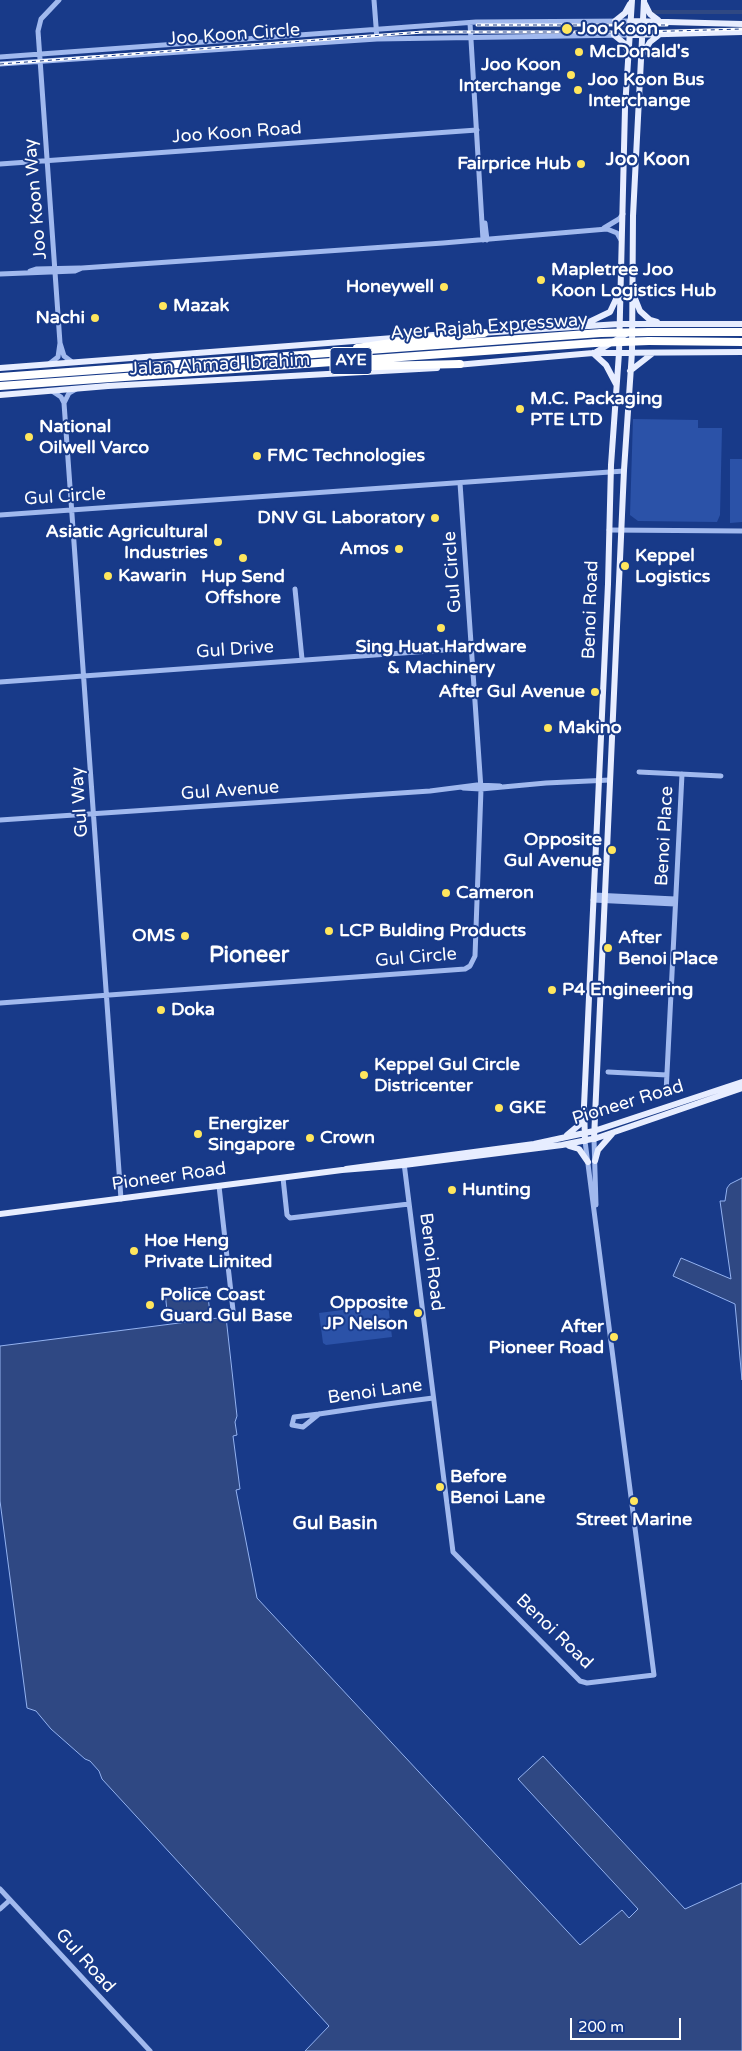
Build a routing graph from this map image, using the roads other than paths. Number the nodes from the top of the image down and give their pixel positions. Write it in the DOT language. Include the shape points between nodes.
graph roads {
  1 [pos="59,0"];
  2 [pos="374,0"];
  3 [pos="632,0"];
  4 [pos="644,1"];
  5 [pos="630,20"];
  6 [pos="615,21"];
  7 [pos="642,21"];
  8 [pos="662,22"];
  9 [pos="470,23"];
  10 [pos="742,24"];
  11 [pos="376,30"];
  12 [pos="742,32"];
  13 [pos="670,33"];
  14 [pos="641,34"];
  15 [pos="614,35"];
  16 [pos="630,35"];
  17 [pos="470,36"];
  18 [pos="377,39"];
  19 [pos="39,54"];
  20 [pos="0,57"];
  21 [pos="640,58"];
  22 [pos="39,62"];
  23 [pos="629,63"];
  24 [pos="0,64"];
  25 [pos="477,130"];
  26 [pos="46,161"];
  27 [pos="0,164"];
  28 [pos="622,214"];
  29 [pos="602,229"];
  30 [pos="485,240"];
  31 [pos="622,240"];
  32 [pos="55,270"];
  33 [pos="0,274"];
  34 [pos="632,275"];
  35 [pos="620,281"];
  36 [pos="662,324"];
  37 [pos="742,324"];
  38 [pos="579,326"];
  39 [pos="651,328"];
  40 [pos="602,329"];
  41 [pos="742,332"];
  42 [pos="484,333"];
  43 [pos="626,335"];
  44 [pos="742,342"];
  45 [pos="60,343"];
  46 [pos="343,352"];
  47 [pos="619,352"];
  48 [pos="632,352"];
  49 [pos="656,352"];
  50 [pos="742,352"];
  51 [pos="593,354"];
  52 [pos="75,362"];
  53 [pos="49,364"];
  54 [pos="460,364"];
  55 [pos="296,365"];
  56 [pos="0,368"];
  57 [pos="630,371"];
  58 [pos="2,377"];
  59 [pos="0,386"];
  60 [pos="617,388"];
  61 [pos="76,389"];
  62 [pos="50,391"];
  63 [pos="0,395"];
  64 [pos="64,403"];
  65 [pos="624,471"];
  66 [pos="610,472"];
  67 [pos="460,483"];
  68 [pos="73,510"];
  69 [pos="0,515"];
  70 [pos="609,530"];
  71 [pos="621,530"];
  72 [pos="742,530"];
  73 [pos="295,589"];
  74 [pos="472,648"];
  75 [pos="302,659"];
  76 [pos="84,675"];
  77 [pos="0,682"];
  78 [pos="639,772"];
  79 [pos="682,774"];
  80 [pos="721,776"];
  81 [pos="599,780"];
  82 [pos="610,780"];
  83 [pos="481,787"];
  84 [pos="94,814"];
  85 [pos="0,820"];
  86 [pos="594,898"];
  87 [pos="605,898"];
  88 [pos="675,902"];
  89 [pos="106,995"];
  90 [pos="0,1003"];
  91 [pos="608,1072"];
  92 [pos="668,1075"];
  93 [pos="741,1084"];
  94 [pos="666,1093"];
  95 [pos="584,1106"];
  96 [pos="594,1111"];
  97 [pos="616,1126"];
  98 [pos="594,1131"];
  99 [pos="584,1133"];
  100 [pos="613,1133"];
  101 [pos="562,1138"];
  102 [pos="594,1139"];
  103 [pos="585,1141"];
  104 [pos="562,1145"];
  105 [pos="404,1162"];
  106 [pos="591,1162"];
  107 [pos="283,1178"];
  108 [pos="219,1186"];
  109 [pos="121,1199"];
  110 [pos="409,1204"];
  111 [pos="0,1214"];
  112 [pos="234,1319"];
  113 [pos="434,1398"];
  114 [pos="319,1414"];
  115 [pos="0,1889"];
  116 [pos="10,1900"];
  117 [pos="0,1909"];
  118 [pos="150,2051"];
  1 -- 19 [label="street, Joo Koon Way" via="41,19"];
  2 -- 11 [label="street"];
  3 -- 5 [label="main road, Benoi Road"];
  3 -- 6 [label="main road" via="625,13"];
  4 -- 7 [label="main road, Benoi Road"];
  4 -- 8 [label="main road" via="650,14"];
  5 -- 6 [label="street, Joo Koon Circle"];
  5 -- 7 [label="main road"];
  5 -- 16 [label="main road, Benoi Road"];
  6 -- 9 [label="street, Joo Koon Circle"];
  7 -- 8 [label="main road"];
  7 -- 14 [label="main road, Benoi Road"];
  8 -- 10 [label="main road"];
  9 -- 11 [label="street, Joo Koon Circle"];
  9 -- 17 [label="street"];
  11 -- 18 [label="street"];
  11 -- 19 [label="street, Joo Koon Circle"];
  12 -- 13 [label="main road"];
  13 -- 14 [label="main road"];
  13 -- 21 [label="main road" via="655,37"];
  14 -- 16 [label="main road"];
  14 -- 21 [label="main road, Benoi Road"];
  15 -- 16 [label="street, Joo Koon Circle"];
  15 -- 17 [label="street, Joo Koon Circle"];
  15 -- 23 [label="main road" via="624,43"];
  16 -- 23 [label="main road, Benoi Road"];
  17 -- 18 [label="street, Joo Koon Circle"];
  17 -- 25 [label="street"];
  18 -- 22 [label="street, Joo Koon Circle"];
  19 -- 20 [label="street, Joo Koon Circle"];
  19 -- 22 [label="street, Joo Koon Way"];
  21 -- 34 [label="main road, Benoi Road"];
  22 -- 24 [label="street, Joo Koon Circle"];
  22 -- 26 [label="street, Joo Koon Way"];
  23 -- 28 [label="main road, Benoi Road"];
  25 -- 26 [label="street, Joo Koon Road"];
  25 -- 30 [label="street"];
  26 -- 27 [label="street, Joo Koon Road"];
  26 -- 32 [label="street, Joo Koon Way"];
  28 -- 29 [label="street" via="616,222"];
  28 -- 31 [label="main road, Benoi Road"];
  29 -- 30 [label="street"];
  29 -- 31 [label="street" via="615,231"];
  30 -- 32 [label="street"];
  31 -- 35 [label="main road, Benoi Road"];
  32 -- 33 [label="street"];
  32 -- 45 [label="street, Joo Koon Way"];
  34 -- 36 [label="main road" via="640,311 650,320"];
  34 -- 43 [label="main road, Benoi Road"];
  35 -- 38 [label="main road" via="616,302 610,312"];
  35 -- 43 [label="main road, Benoi Road"];
  36 -- 37 [label="main road, Jalan Ahmad Ibrahim"];
  36 -- 39 [label="main road, Jalan Ahmad Ibrahim"];
  38 -- 40 [label="main road, Jalan Ahmad Ibrahim"];
  38 -- 42 [label="main road, Jalan Ahmad Ibrahim"];
  39 -- 40 [label="highway, Ayer Rajah Expressway / AYE, bridge"];
  39 -- 41 [label="highway, Ayer Rajah Expressway / AYE"];
  39 -- 43 [label="main road"];
  39 -- 43 [label="main road, Jalan Ahmad Ibrahim"];
  40 -- 43 [label="main road, Jalan Ahmad Ibrahim"];
  40 -- 46 [label="highway, Ayer Rajah Expressway / AYE"];
  42 -- 46 [label="highway" via="412,340"];
  42 -- 52 [label="main road, Jalan Ahmad Ibrahim" via="409,335"];
  43 -- 47 [label="main road, Benoi Road"];
  43 -- 48 [label="main road, Benoi Road"];
  43 -- 49 [label="main road"];
  43 -- 51 [label="main road"];
  44 -- 55 [label="highway, Ayer Rajah Expressway / AYE, bridge" via="596,343"];
  45 -- 52 [label="street" via="66,359"];
  45 -- 53 [label="street" via="58,357"];
  46 -- 58 [label="highway, Ayer Rajah Expressway / AYE"];
  47 -- 48 [label="main road, Jalan Ahmad Ibrahim"];
  47 -- 51 [label="main road, Jalan Ahmad Ibrahim"];
  47 -- 60 [label="main road, Benoi Road"];
  48 -- 49 [label="main road, Jalan Ahmad Ibrahim"];
  48 -- 57 [label="main road, Benoi Road"];
  49 -- 50 [label="main road, Jalan Ahmad Ibrahim"];
  49 -- 57 [label="main road"];
  51 -- 54 [label="main road, Jalan Ahmad Ibrahim"];
  51 -- 60 [label="main road" via="606,365"];
  52 -- 53 [label="main road, Jalan Ahmad Ibrahim"];
  53 -- 56 [label="main road, Jalan Ahmad Ibrahim"];
  54 -- 55 [label="highway"];
  54 -- 61 [label="main road, Jalan Ahmad Ibrahim" via="400,371"];
  55 -- 59 [label="highway, Ayer Rajah Expressway / AYE"];
  57 -- 65 [label="main road, Benoi Road"];
  60 -- 66 [label="main road, Benoi Road"];
  61 -- 62 [label="main road, Jalan Ahmad Ibrahim"];
  61 -- 64 [label="street" via="69,393"];
  62 -- 63 [label="main road, Jalan Ahmad Ibrahim"];
  62 -- 64 [label="street" via="61,397"];
  64 -- 68 [label="street, Gul Way"];
  65 -- 66 [label="street, Gul Circle"];
  65 -- 71 [label="main road, Benoi Road"];
  66 -- 67 [label="street, Gul Circle"];
  66 -- 70 [label="main road, Benoi Road"];
  67 -- 68 [label="street, Gul Circle"];
  67 -- 74 [label="street, Gul Circle"];
  68 -- 69 [label="street, Gul Circle"];
  68 -- 76 [label="street, Gul Way"];
  70 -- 71 [label="street"];
  70 -- 81 [label="main road, Benoi Road"];
  71 -- 72 [label="street"];
  71 -- 82 [label="main road, Benoi Road"];
  73 -- 75 [label="street"];
  74 -- 75 [label="street, Gul Drive"];
  74 -- 83 [label="street, Gul Circle"];
  75 -- 76 [label="street, Gul Drive"];
  76 -- 77 [label="street, Gul Drive"];
  76 -- 84 [label="street, Gul Way"];
  78 -- 79 [label="street, Benoi Place"];
  79 -- 80 [label="street, Benoi Place"];
  79 -- 88 [label="street, Benoi Place"];
  81 -- 82 [label="street, Gul Avenue"];
  81 -- 83 [label="street, Gul Avenue"];
  81 -- 86 [label="main road, Benoi Road"];
  82 -- 87 [label="main road, Benoi Road"];
  83 -- 84 [label="street, Gul Avenue"];
  83 -- 89 [label="street, Gul Circle" via="475,956 465,969"];
  84 -- 85 [label="street, Gul Avenue"];
  84 -- 89 [label="street, Gul Way"];
  86 -- 87 [label="street, Benoi Place"];
  86 -- 95 [label="main road, Benoi Road"];
  87 -- 88 [label="street, Benoi Place"];
  87 -- 96 [label="main road, Benoi Road"];
  88 -- 92 [label="street, Benoi Place"];
  89 -- 90 [label="street, Gul Circle"];
  89 -- 109 [label="street, Gul Way"];
  91 -- 92 [label="street"];
  92 -- 94 [label="street, Benoi Place"];
  93 -- 97 [label="main road, Pioneer Road"];
  93 -- 100 [label="main road, Pioneer Road"];
  95 -- 99 [label="main road, Benoi Road"];
  95 -- 101 [label="main road" via="581,1122"];
  96 -- 97 [label="main road" via="600,1123"];
  96 -- 98 [label="main road, Benoi Road"];
  97 -- 98 [label="main road, Pioneer Road"];
  98 -- 99 [label="main road, Pioneer Road"];
  98 -- 102 [label="main road, Benoi Road"];
  99 -- 101 [label="main road, Pioneer Road"];
  99 -- 103 [label="main road, Benoi Road"];
  100 -- 102 [label="main road, Pioneer Road"];
  100 -- 106 [label="main road"];
  101 -- 105 [label="main road, Pioneer Road"];
  102 -- 103 [label="main road, Pioneer Road"];
  102 -- 106 [label="street, Benoi Road"];
  103 -- 104 [label="main road, Pioneer Road"];
  103 -- 106 [label="street, Benoi Road"];
  104 -- 105 [label="main road, Pioneer Road"];
  104 -- 106 [label="main road" via="579,1149"];
  105 -- 107 [label="main road, Pioneer Road"];
  105 -- 110 [label="street, Benoi Road"];
  106 -- 113 [label="street, Benoi Road" via="654,1675 582,1682 454,1555"];
  107 -- 108 [label="main road, Pioneer Road"];
  107 -- 110 [label="street" via="287,1215 292,1218"];
  108 -- 109 [label="main road, Pioneer Road"];
  108 -- 112 [label="street"];
  109 -- 111 [label="main road, Pioneer Road"];
  110 -- 113 [label="street, Benoi Road"];
  113 -- 114 [label="street, Benoi Lane"];
  114 -- 114 [label="street, Benoi Lane" via="303,1427 292,1426 294,1417"];
  115 -- 116 [label="street, Gul Road"];
  116 -- 117 [label="street"];
  116 -- 118 [label="street, Gul Road"];
}
